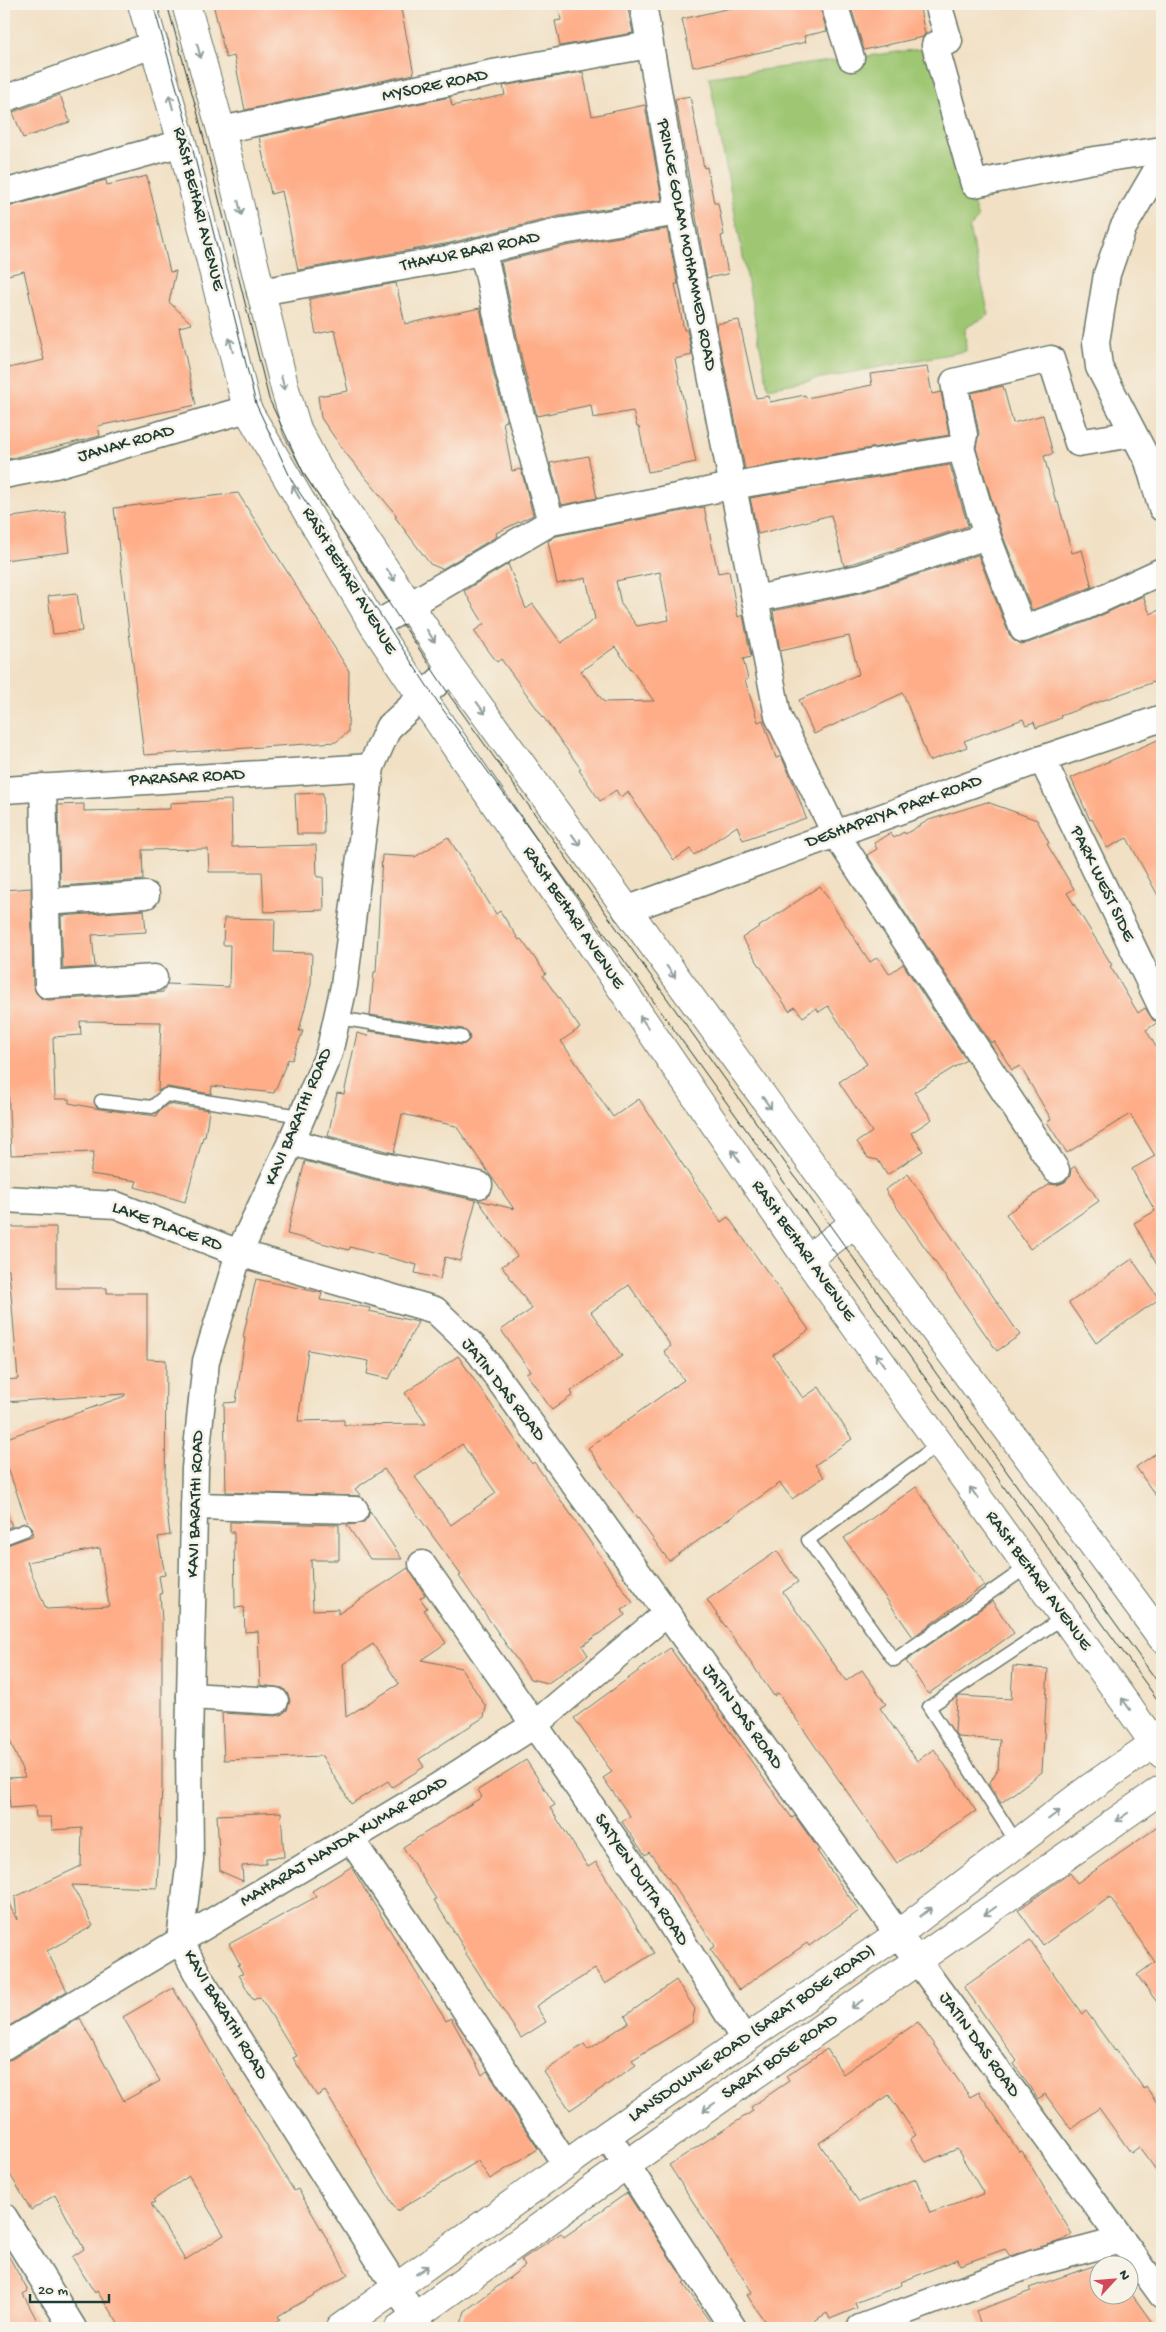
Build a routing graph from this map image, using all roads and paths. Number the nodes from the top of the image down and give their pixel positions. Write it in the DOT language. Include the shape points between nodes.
graph roads {
  1 [pos="142,4"];
  2 [pos="186,4"];
  3 [pos="643,4"];
  4 [pos="834,4"];
  5 [pos="938,4"];
  6 [pos="155,44"];
  7 [pos="649,45"];
  8 [pos="851,58"];
  9 [pos="4,98"];
  10 [pos="221,130"];
  11 [pos="182,143"];
  12 [pos="1162,150"];
  13 [pos="1162,162"];
  14 [pos="4,193"];
  15 [pos="679,212"];
  16 [pos="480,251"];
  17 [pos="260,292"];
  18 [pos="247,409"];
  19 [pos="1133,434"];
  20 [pos="960,448"];
  21 [pos="4,475"];
  22 [pos="732,486"];
  23 [pos="1162,508"];
  24 [pos="551,522"];
  25 [pos="987,536"];
  26 [pos="1162,570"];
  27 [pos="755,599"];
  28 [pos="410,604"];
  29 [pos="374,626"];
  30 [pos="452,669"];
  31 [pos="421,696"];
  32 [pos="1162,718"];
  33 [pos="1042,759"];
  34 [pos="371,767"];
  35 [pos="43,787"];
  36 [pos="4,790"];
  37 [pos="835,834"];
  38 [pos="146,895"];
  39 [pos="45,902"];
  40 [pos="626,910"];
  41 [pos="154,978"];
  42 [pos="1162,1008"];
  43 [pos="337,1018"];
  44 [pos="462,1037"];
  45 [pos="101,1101"];
  46 [pos="301,1116"];
  47 [pos="291,1142"];
  48 [pos="1056,1170"];
  49 [pos="479,1185"];
  50 [pos="4,1199"];
  51 [pos="855,1223"];
  52 [pos="239,1253"];
  53 [pos="807,1259"];
  54 [pos="939,1444"];
  55 [pos="194,1506"];
  56 [pos="355,1510"];
  57 [pos="25,1530"];
  58 [pos="4,1538"];
  59 [pos="422,1564"];
  60 [pos="1027,1567"];
  61 [pos="667,1613"];
  62 [pos="1064,1618"];
  63 [pos="1162,1638"];
  64 [pos="190,1696"];
  65 [pos="275,1701"];
  66 [pos="534,1725"];
  67 [pos="1160,1745"];
  68 [pos="1162,1789"];
  69 [pos="350,1838"];
  70 [pos="1017,1843"];
  71 [pos="898,1934"];
  72 [pos="180,1940"];
  73 [pos="918,1961"];
  74 [pos="744,2039"];
  75 [pos="4,2046"];
  76 [pos="606,2135"];
  77 [pos="566,2165"];
  78 [pos="626,2165"];
  79 [pos="4,2217"];
  80 [pos="1122,2240"];
  81 [pos="397,2288"];
  82 [pos="1162,2295"];
  83 [pos="412,2325"];
  84 [pos="73,2328"];
  85 [pos="340,2328"];
  86 [pos="733,2328"];
  87 [pos="860,2328"];
  1 -- 6 [label="main road, RASH BEHARI AVENUE"];
  2 -- 10 [label="main road, RASH BEHARI AVENUE, one-way"];
  3 -- 7 [label="street, PRINCE GOLAM MOHAMMED ROAD"];
  4 -- 8 [label="street"];
  5 -- 12 [label="street" via="950,41 935,45 974,184"];
  6 -- 9 [label="street"];
  11 -- 6 [label="main road, RASH BEHARI AVENUE, one-way"];
  7 -- 10 [label="street, MYSORE ROAD" via="493,73"];
  7 -- 15 [label="street, PRINCE GOLAM MOHAMMED ROAD"];
  10 -- 17 [label="main road, RASH BEHARI AVENUE, one-way"];
  11 -- 14 [label="street"];
  18 -- 11 [label="main road, RASH BEHARI AVENUE, one-way"];
  13 -- 19 [label="street" via="1123,228 1107,274 1096,342 1099,367"];
  15 -- 16 [label="street, THAKUR BARI ROAD" via="563,231"];
  15 -- 22 [label="street, PRINCE GOLAM MOHAMMED ROAD"];
  16 -- 17 [label="street, THAKUR BARI ROAD"];
  16 -- 24 [label="street" via="487,268 509,373"];
  17 -- 28 [label="main road, RASH BEHARI AVENUE, one-way" via="297,429 318,470"];
  18 -- 21 [label="street, JANAK ROAD" via="55,465"];
  29 -- 18 [label="main road, RASH BEHARI AVENUE, one-way"];
  19 -- 20 [label="street" via="1078,443 1051,359 954,382 964,435"];
  19 -- 23 [label="street" via="1148,461"];
  20 -- 22 [label="street"];
  20 -- 25 [label="street"];
  22 -- 24 [label="street"];
  22 -- 27 [label="street, PRINCE GOLAM MOHAMMED ROAD"];
  24 -- 28 [label="street"];
  25 -- 26 [label="street" via="1023,629 1086,606"];
  25 -- 27 [label="street" via="859,578"];
  27 -- 37 [label="street" via="778,716"];
  28 -- 29 [label="street"];
  28 -- 30 [label="main road, RASH BEHARI AVENUE, one-way"];
  29 -- 31 [label="main road, RASH BEHARI AVENUE"];
  30 -- 31 [label="street, KAVI BARATHI ROAD"];
  30 -- 40 [label="main road, RASH BEHARI AVENUE, one-way"];
  31 -- 34 [label="street, KAVI BARATHI ROAD" via="388,728"];
  53 -- 31 [label="main road, RASH BEHARI AVENUE, one-way"];
  32 -- 33 [label="street, DESHAPRIYA PARK ROAD"];
  33 -- 37 [label="street, DESHAPRIYA PARK ROAD"];
  33 -- 42 [label="street, PARK WEST SIDE"];
  34 -- 35 [label="street, PARASAR ROAD"];
  34 -- 43 [label="street, KAVI BARATHI ROAD" via="344,986"];
  35 -- 36 [label="street, PARASAR ROAD"];
  35 -- 39 [label="street"];
  37 -- 40 [label="street, DESHAPRIYA PARK ROAD"];
  37 -- 48 [label="street"];
  38 -- 39 [label="street"];
  39 -- 41 [label="street" via="48,985"];
  40 -- 51 [label="main road, RASH BEHARI AVENUE, one-way"];
  43 -- 44 [label="lane"];
  43 -- 46 [label="street, KAVI BARATHI ROAD" via="329,1053"];
  45 -- 46 [label="lane" via="152,1107 166,1095"];
  46 -- 47 [label="street, KAVI BARATHI ROAD"];
  47 -- 49 [label="street" via="378,1165"];
  47 -- 52 [label="street, KAVI BARATHI ROAD"];
  50 -- 52 [label="street, LAKE PLACE RD" via="116,1205"];
  51 -- 53 [label="main road"];
  51 -- 63 [label="main road, RASH BEHARI AVENUE"];
  52 -- 55 [label="street, KAVI BARATHI ROAD" via="206,1360"];
  52 -- 61 [label="street, JATIN DAS ROAD" via="435,1310 479,1352"];
  54 -- 53 [label="main road, RASH BEHARI AVENUE, one-way"];
  60 -- 54 [label="main road, RASH BEHARI AVENUE, one-way"];
  54 -- 60 [label="lane" via="808,1540 894,1660"];
  55 -- 56 [label="street"];
  55 -- 64 [label="street, KAVI BARATHI ROAD"];
  57 -- 58 [label="lane"];
  59 -- 66 [label="street, SATYEN DUTTA ROAD"];
  60 -- 62 [label="main road, RASH BEHARI AVENUE"];
  61 -- 66 [label="street, MAHARAJ NANDA KUMAR ROAD"];
  61 -- 71 [label="street, JATIN DAS ROAD"];
  67 -- 62 [label="main road, RASH BEHARI AVENUE, one-way"];
  62 -- 70 [label="lane" via="929,1707"];
  64 -- 65 [label="street"];
  64 -- 72 [label="street, KAVI BARATHI ROAD" via="190,1859"];
  66 -- 69 [label="street, MAHARAJ NANDA KUMAR ROAD"];
  66 -- 74 [label="street, SATYEN DUTTA ROAD" via="645,1884"];
  70 -- 67 [label="main road, LANSDOWNE ROAD (SARAT BOSE ROAD), one-way" via="1091,1787"];
  68 -- 73 [label="main road, SARAT BOSE ROAD, one-way"];
  69 -- 72 [label="street, MAHARAJ NANDA KUMAR ROAD"];
  69 -- 77 [label="street"];
  71 -- 70 [label="main road, LANSDOWNE ROAD (SARAT BOSE ROAD), one-way"];
  71 -- 73 [label="street, JATIN DAS ROAD"];
  71 -- 74 [label="main road, LANSDOWNE ROAD (SARAT BOSE ROAD)"];
  72 -- 75 [label="street, MAHARAJ NANDA KUMAR ROAD"];
  72 -- 81 [label="street, KAVI BARATHI ROAD" via="200,1979"];
  73 -- 78 [label="main road, SARAT BOSE ROAD, one-way"];
  73 -- 80 [label="street, JATIN DAS ROAD"];
  74 -- 76 [label="main road, LANSDOWNE ROAD (SARAT BOSE ROAD)"];
  76 -- 77 [label="main road, LANSDOWNE ROAD (SARAT BOSE ROAD)"];
  76 -- 78 [label="street"];
  81 -- 77 [label="main road, LANSDOWNE ROAD (SARAT BOSE ROAD), one-way"];
  78 -- 83 [label="main road, SARAT BOSE ROAD"];
  78 -- 86 [label="street"];
  79 -- 84 [label="street"];
  80 -- 82 [label="street, JATIN DAS ROAD"];
  80 -- 87 [label="street" via="1035,2263"];
  81 -- 83 [label="street, KAVI BARATHI ROAD"];
  81 -- 85 [label="main road, LANSDOWNE ROAD (SARAT BOSE ROAD)"];
}
